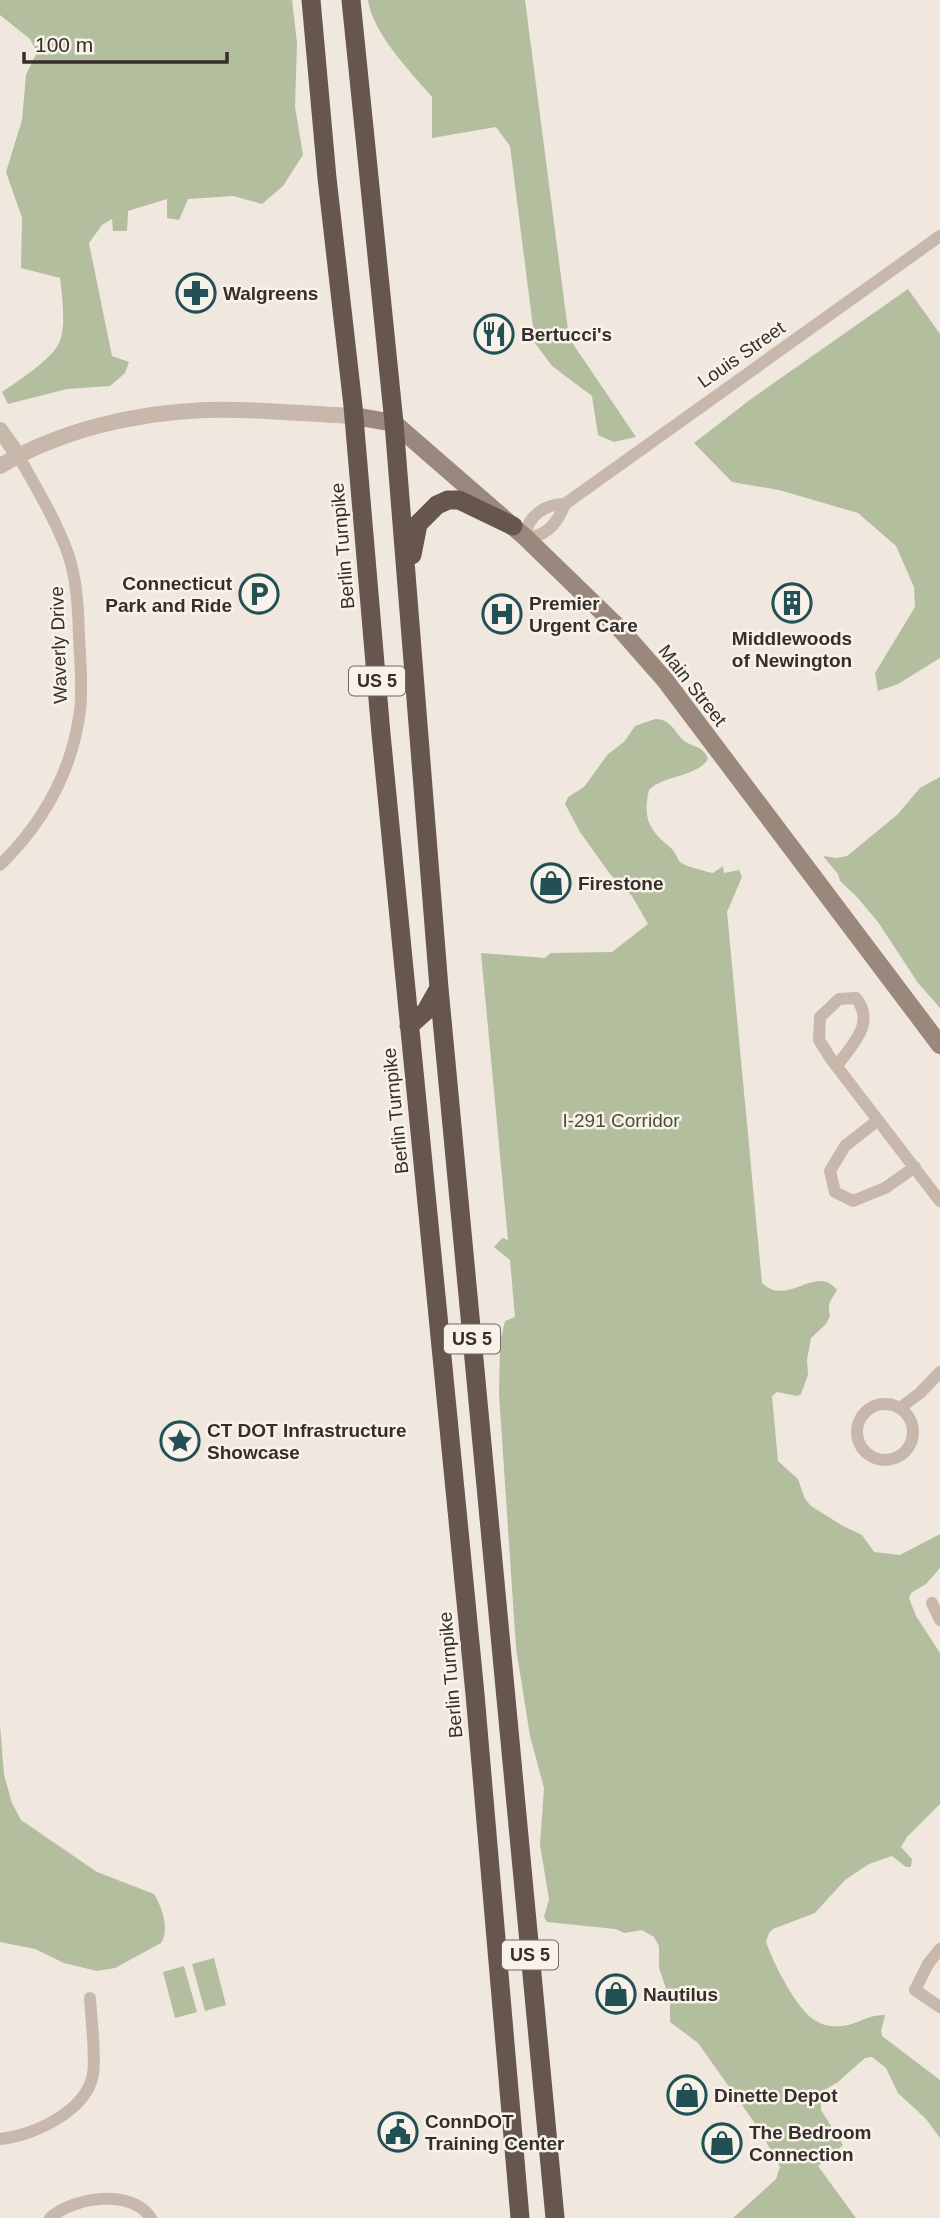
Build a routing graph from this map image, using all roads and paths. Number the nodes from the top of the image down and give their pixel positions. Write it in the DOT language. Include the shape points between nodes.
graph roads {
  1 [pos="312,0"];
  2 [pos="351,0"];
  3 [pos="940,236"];
  4 [pos="354,416"];
  5 [pos="394,423"];
  6 [pos="0,430"];
  7 [pos="18,455"];
  8 [pos="0,466"];
  9 [pos="565,504"];
  10 [pos="519,531"];
  11 [pos="407,587"];
  12 [pos="0,865"];
  13 [pos="439,988"];
  14 [pos="409,1026"];
  15 [pos="940,1045"];
  16 [pos="836,1066"];
  17 [pos="878,1119"];
  18 [pos="915,1167"];
  19 [pos="940,1201"];
  20 [pos="940,1372"];
  21 [pos="900,1408"];
  22 [pos="932,1603"];
  23 [pos="940,1620"];
  24 [pos="504,1691"];
  25 [pos="475,1694"];
  26 [pos="940,1949"];
  27 [pos="90,1998"];
  28 [pos="940,2007"];
  29 [pos="0,2139"];
  30 [pos="50,2218"];
  31 [pos="152,2218"];
  32 [pos="520,2218"];
  33 [pos="555,2218"];
  1 -- 4 [label="highway, Berlin Turnpike / US 5"];
  2 -- 5 [label="highway, US 5"];
  3 -- 9 [label="street, Louis Street"];
  4 -- 5 [label="main road"];
  4 -- 7 [label="street" via="206,410 157,414 72,433"];
  4 -- 14 [label="highway, Berlin Turnpike / US 5"];
  5 -- 10 [label="main road, Main Street"];
  5 -- 11 [label="highway, US 5"];
  6 -- 7 [label="street"];
  7 -- 8 [label="street"];
  7 -- 12 [label="street, Waverly Drive" via="67,549 73,571 80,709 64,774 45,812"];
  9 -- 10 [label="street, Louis Street" via="553,504"];
  9 -- 10 [label="street, Louis Street" via="543,534 535,537"];
  10 -- 11 [label="highway" via="459,500 437,505 418,524"];
  10 -- 15 [label="main road, Main Street" via="621,630 665,680"];
  11 -- 13 [label="highway, US 5"];
  13 -- 14 [label="highway" via="426,1011"];
  13 -- 24 [label="highway, US 5"];
  14 -- 25 [label="highway, Berlin Turnpike / US 5"];
  16 -- 16 [label="street" via="864,1027 864,1009 856,998 839,999 820,1017 819,1040"];
  16 -- 17 [label="street"];
  17 -- 18 [label="street"];
  17 -- 18 [label="street" via="845,1146 830,1171 835,1192 853,1200 885,1188"];
  18 -- 19 [label="street"];
  20 -- 21 [label="street"];
  21 -- 21 [label="street" via="874,1406 861,1418 859,1444 871,1456 880,1460 899,1456 911,1441 912,1423"];
  22 -- 23 [label="street"];
  24 -- 25 [label="highway"];
  24 -- 33 [label="highway, US 5"];
  25 -- 32 [label="highway, Berlin Turnpike / US 5"];
  26 -- 28 [label="street" via="915,1990"];
  27 -- 29 [label="street" via="93,2075 80,2099 52,2123"];
  30 -- 31 [label="street" via="89,2200 121,2199"];
}
